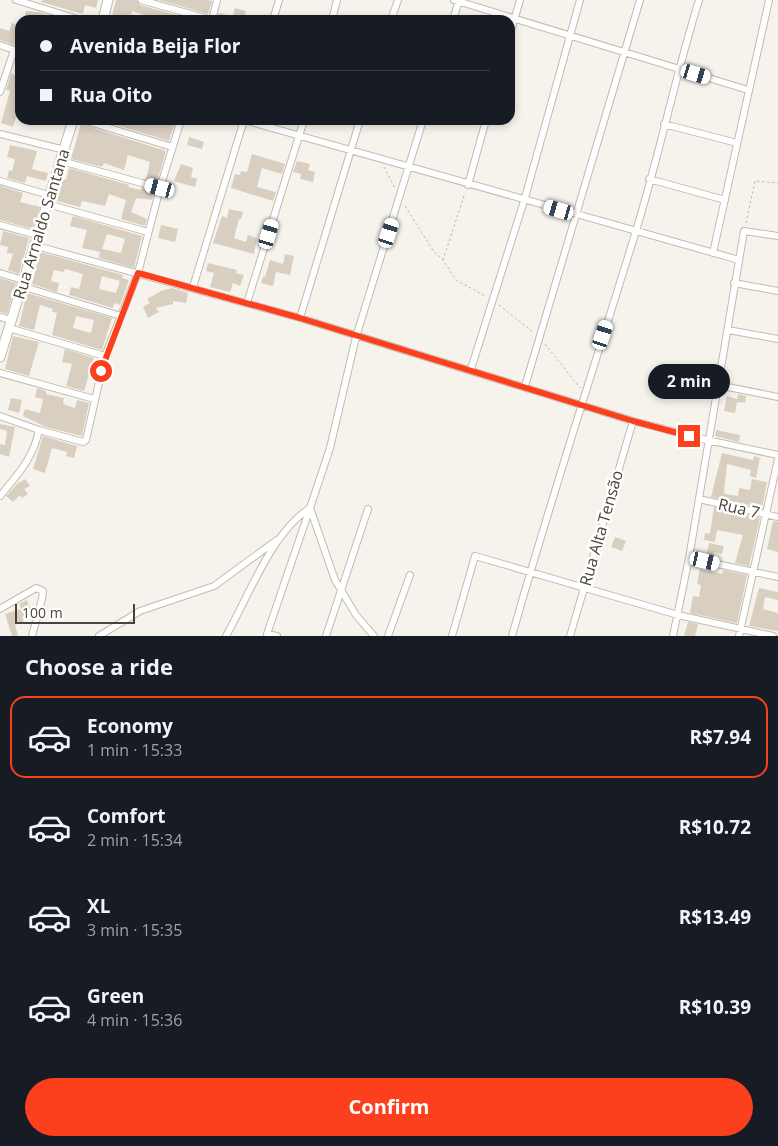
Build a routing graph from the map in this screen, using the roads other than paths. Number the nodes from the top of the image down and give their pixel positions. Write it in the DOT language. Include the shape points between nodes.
graph roads {
  1 [pos="16,0"];
  2 [pos="108,0"];
  3 [pos="141,0"];
  4 [pos="217,0"];
  5 [pos="280,0"];
  6 [pos="337,0"];
  7 [pos="398,0"];
  8 [pos="457,0"];
  9 [pos="520,0"];
  10 [pos="580,0"];
  11 [pos="640,0"];
  12 [pos="699,0"];
  13 [pos="769,0"];
  14 [pos="65,15"];
  15 [pos="104,15"];
  16 [pos="194,15"];
  17 [pos="213,15"];
  18 [pos="276,15"];
  19 [pos="333,15"];
  20 [pos="393,15"];
  21 [pos="454,15"];
  22 [pos="504,15"];
  23 [pos="515,15"];
  24 [pos="515,18"];
  25 [pos="570,35"];
  26 [pos="0,45"];
  27 [pos="15,50"];
  28 [pos="624,52"];
  29 [pos="15,55"];
  30 [pos="678,69"];
  31 [pos="0,89"];
  32 [pos="748,90"];
  33 [pos="664,124"];
  34 [pos="72,125"];
  35 [pos="99,125"];
  36 [pos="179,125"];
  37 [pos="242,125"];
  38 [pos="261,125"];
  39 [pos="302,125"];
  40 [pos="358,125"];
  41 [pos="422,125"];
  42 [pos="485,125"];
  43 [pos="0,134"];
  44 [pos="298,136"];
  45 [pos="737,143"];
  46 [pos="172,147"];
  47 [pos="64,150"];
  48 [pos="350,151"];
  49 [pos="61,161"];
  50 [pos="409,168"];
  51 [pos="649,179"];
  52 [pos="0,181"];
  53 [pos="468,185"];
  54 [pos="160,188"];
  55 [pos="48,199"];
  56 [pos="724,200"];
  57 [pos="524,201"];
  58 [pos="577,215"];
  59 [pos="0,225"];
  60 [pos="148,232"];
  61 [pos="636,232"];
  62 [pos="37,235"];
  63 [pos="778,236"];
  64 [pos="33,245"];
  65 [pos="713,253"];
  66 [pos="739,260"];
  67 [pos="0,273"];
  68 [pos="138,273"];
  69 [pos="22,283"];
  70 [pos="734,283"];
  71 [pos="193,287"];
  72 [pos="778,291"];
  73 [pos="248,303"];
  74 [pos="121,316"];
  75 [pos="0,317"];
  76 [pos="300,318"];
  77 [pos="10,324"];
  78 [pos="728,330"];
  79 [pos="356,337"];
  80 [pos="778,339"];
  81 [pos="105,356"];
  82 [pos="0,357"];
  83 [pos="471,369"];
  84 [pos="0,373"];
  85 [pos="718,384"];
  86 [pos="525,386"];
  87 [pos="778,397"];
  88 [pos="94,399"];
  89 [pos="580,404"];
  90 [pos="0,416"];
  91 [pos="633,421"];
  92 [pos="39,430"];
  93 [pos="707,440"];
  94 [pos="778,455"];
  95 [pos="778,459"];
  96 [pos="0,496"];
  97 [pos="700,499"];
  98 [pos="310,508"];
  99 [pos="368,509"];
  100 [pos="767,515"];
  101 [pos="778,517"];
  102 [pos="278,540"];
  103 [pos="689,558"];
  104 [pos="530,572"];
  105 [pos="753,572"];
  106 [pos="410,575"];
  107 [pos="778,577"];
  108 [pos="584,587"];
  109 [pos="342,591"];
  110 [pos="0,610"];
  111 [pos="678,615"];
  112 [pos="739,632"];
  113 [pos="32,636"];
  114 [pos="99,636"];
  115 [pos="226,636"];
  116 [pos="277,636"];
  117 [pos="326,636"];
  118 [pos="374,636"];
  119 [pos="388,636"];
  120 [pos="452,636"];
  121 [pos="512,636"];
  122 [pos="570,636"];
  123 [pos="673,636"];
  124 [pos="773,636"];
  1 -- 14 [label="street"];
  2 -- 15 [label="street"];
  3 -- 16 [label="street"];
  4 -- 17 [label="street"];
  5 -- 18 [label="street"];
  6 -- 19 [label="street"];
  7 -- 20 [label="street"];
  8 -- 21 [label="street"];
  8 -- 22 [label="street"];
  9 -- 23 [label="street"];
  10 -- 25 [label="street"];
  11 -- 28 [label="street"];
  12 -- 30 [label="street"];
  13 -- 32 [label="street"];
  24 -- 25 [label="street"];
  25 -- 28 [label="street"];
  25 -- 57 [label="street"];
  26 -- 27 [label="street"];
  28 -- 30 [label="street"];
  28 -- 58 [label="street"];
  29 -- 31 [label="street"];
  30 -- 32 [label="street"];
  30 -- 33 [label="street"];
  32 -- 45 [label="street"];
  33 -- 45 [label="street"];
  33 -- 51 [label="street"];
  34 -- 47 [label="street, Rua Arnaldo Santana"];
  35 -- 46 [label="street"];
  36 -- 46 [label="street"];
  37 -- 71 [label="street"];
  38 -- 44 [label="street"];
  39 -- 44 [label="street"];
  40 -- 48 [label="street"];
  41 -- 50 [label="street"];
  42 -- 53 [label="street"];
  43 -- 47 [label="street"];
  44 -- 48 [label="street"];
  44 -- 73 [label="street"];
  45 -- 56 [label="street"];
  46 -- 54 [label="street"];
  47 -- 49 [label="street, Rua Arnaldo Santana"];
  48 -- 50 [label="street"];
  48 -- 76 [label="street"];
  49 -- 54 [label="street"];
  49 -- 55 [label="street, Rua Arnaldo Santana"];
  50 -- 53 [label="street"];
  50 -- 79 [label="street"];
  51 -- 56 [label="street"];
  51 -- 61 [label="street"];
  52 -- 55 [label="street"];
  53 -- 57 [label="street"];
  54 -- 60 [label="street"];
  55 -- 60 [label="street"];
  55 -- 62 [label="street, Rua Arnaldo Santana"];
  56 -- 65 [label="street"];
  57 -- 58 [label="street"];
  57 -- 83 [label="street"];
  58 -- 61 [label="street"];
  58 -- 86 [label="street"];
  59 -- 62 [label="street"];
  60 -- 68 [label="street"];
  61 -- 65 [label="street"];
  61 -- 89 [label="street"];
  62 -- 64 [label="street, Rua Arnaldo Santana"];
  63 -- 66 [label="street" via="744,231"];
  64 -- 68 [label="street"];
  64 -- 69 [label="street, Rua Arnaldo Santana"];
  65 -- 66 [label="street"];
  66 -- 70 [label="street"];
  67 -- 69 [label="street"];
  68 -- 71 [label="street"];
  68 -- 74 [label="street"];
  69 -- 74 [label="street"];
  69 -- 77 [label="street, Rua Arnaldo Santana"];
  70 -- 72 [label="street"];
  70 -- 78 [label="street"];
  71 -- 73 [label="street"];
  73 -- 76 [label="street"];
  74 -- 81 [label="street"];
  75 -- 77 [label="street"];
  76 -- 79 [label="street"];
  77 -- 81 [label="street"];
  77 -- 82 [label="street, Rua Arnaldo Santana"];
  78 -- 80 [label="street"];
  78 -- 85 [label="street"];
  79 -- 83 [label="street"];
  79 -- 98 [label="street" via="330,448"];
  81 -- 88 [label="street"];
  83 -- 86 [label="street"];
  84 -- 88 [label="street"];
  85 -- 87 [label="street"];
  85 -- 93 [label="street"];
  86 -- 89 [label="street"];
  88 -- 92 [label="street" via="83,442"];
  89 -- 91 [label="street"];
  89 -- 104 [label="street"];
  90 -- 92 [label="street"];
  91 -- 93 [label="street"];
  91 -- 108 [label="street, Rua Alta Tensão"];
  92 -- 96 [label="street" via="35,449 26,465"];
  93 -- 94 [label="street"];
  93 -- 97 [label="street"];
  95 -- 100 [label="street"];
  97 -- 100 [label="street, Rua 7"];
  97 -- 103 [label="street"];
  98 -- 102 [label="street" via="296,518"];
  98 -- 109 [label="street" via="335,580"];
  98 -- 116 [label="street" via="267,634"];
  99 -- 109 [label="street"];
  100 -- 101 [label="street, Rua 7"];
  100 -- 105 [label="street"];
  102 -- 114 [label="street" via="214,586 140,611"];
  102 -- 115 [label="street"];
  103 -- 105 [label="street"];
  103 -- 111 [label="street"];
  104 -- 108 [label="street"];
  104 -- 120 [label="street" via="476,556"];
  104 -- 121 [label="street"];
  105 -- 107 [label="street"];
  105 -- 112 [label="street"];
  106 -- 119 [label="street"];
  108 -- 111 [label="street"];
  108 -- 122 [label="street, Rua Alta Tensão"];
  109 -- 117 [label="street"];
  109 -- 118 [label="street"];
  110 -- 113 [label="street" via="36,588 40,589 44,594"];
  111 -- 112 [label="street"];
  111 -- 123 [label="street"];
  112 -- 124 [label="street"];
}
